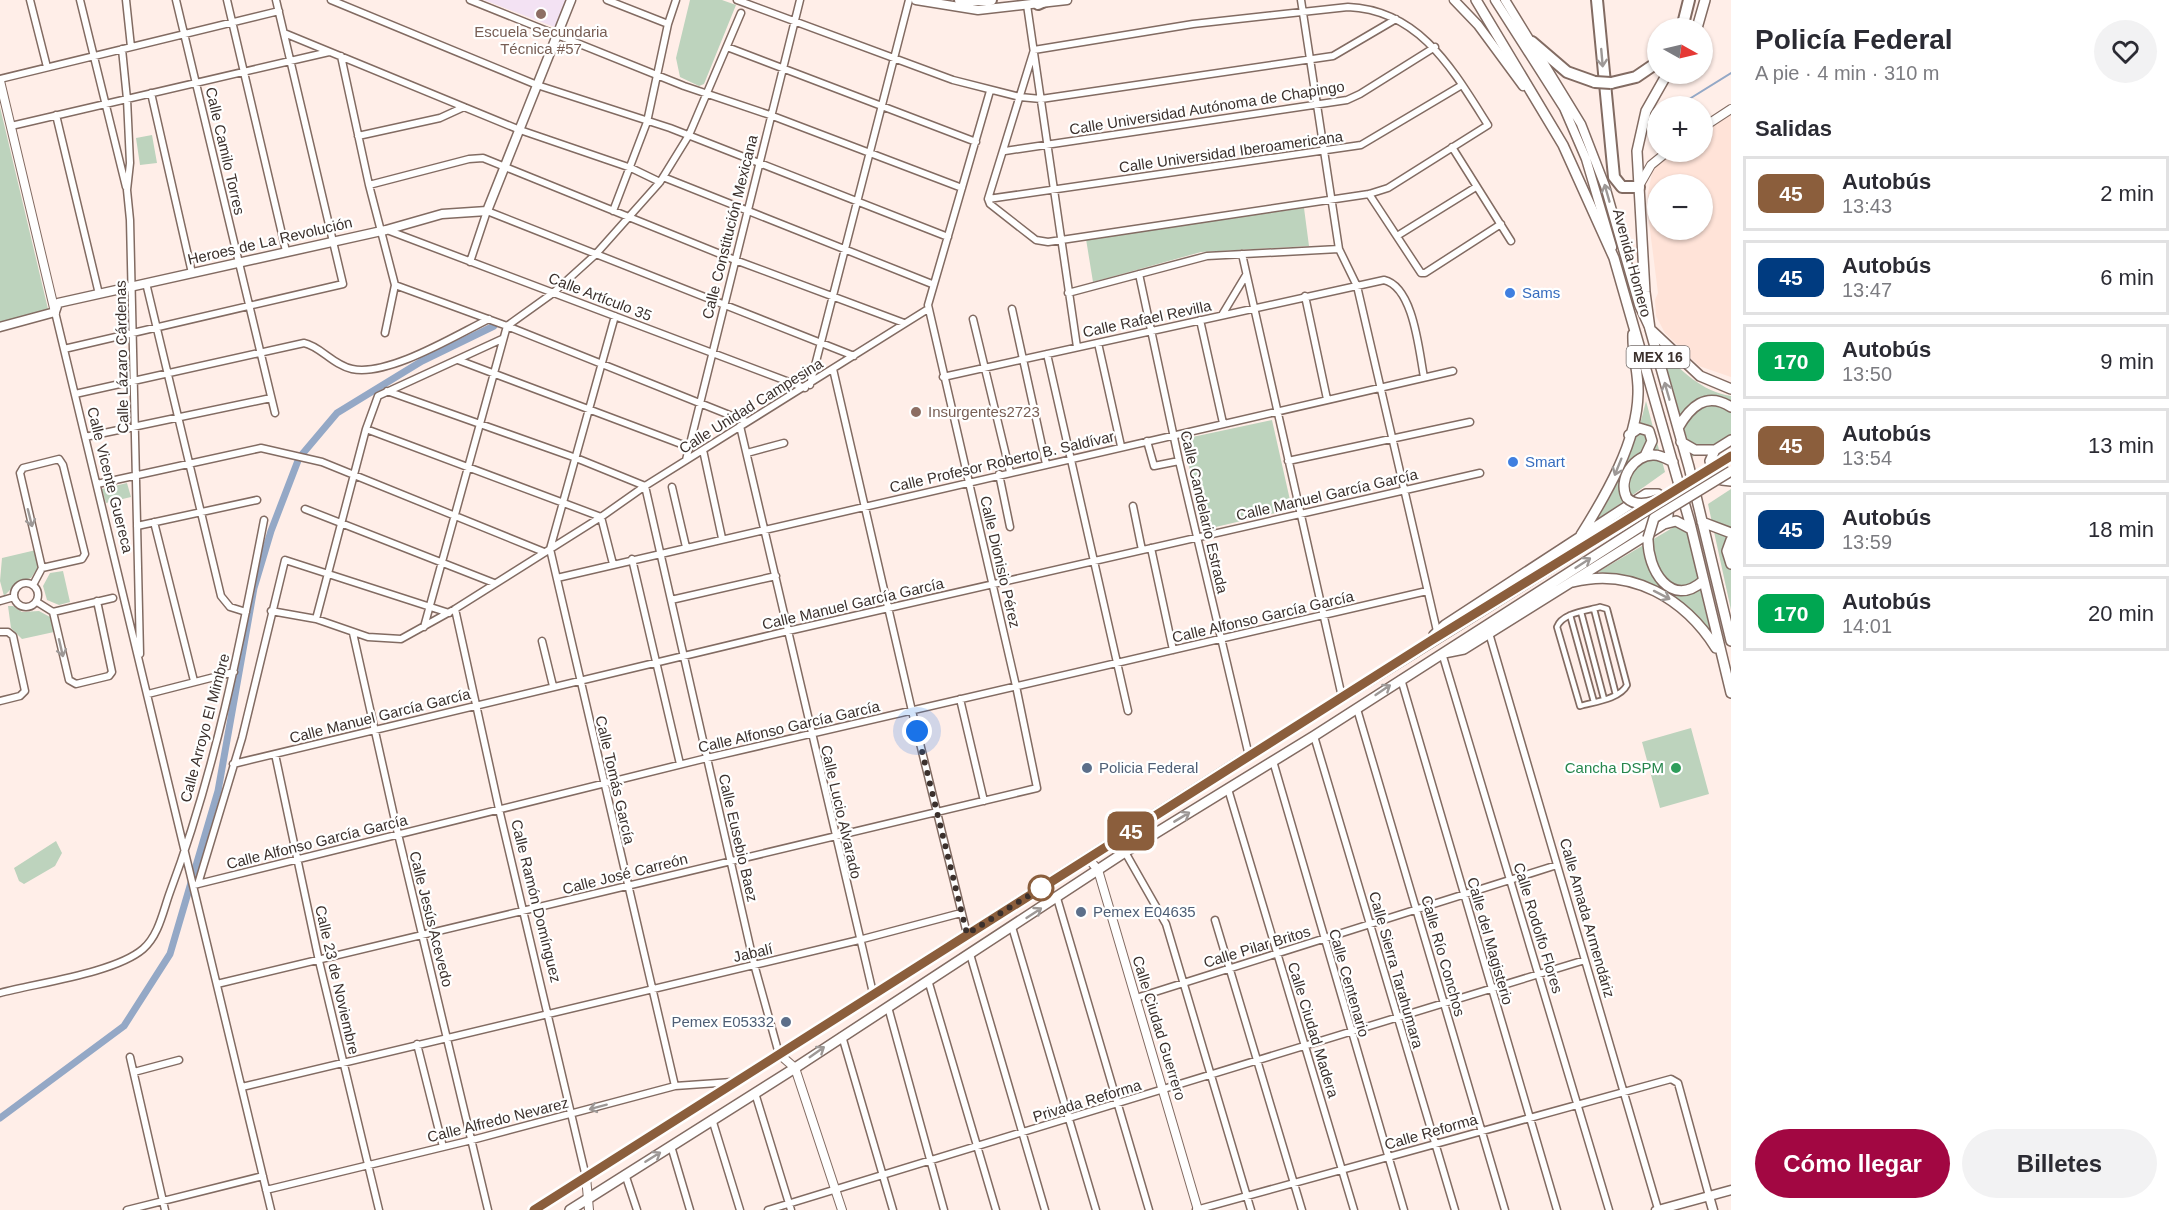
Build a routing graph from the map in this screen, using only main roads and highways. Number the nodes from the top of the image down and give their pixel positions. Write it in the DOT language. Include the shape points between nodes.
graph roads {
  1 [pos="571,0"];
  2 [pos="916,0"];
  3 [pos="960,0"];
  4 [pos="991,0"];
  5 [pos="1067,0"];
  6 [pos="1454,0"];
  7 [pos="1476,0"];
  8 [pos="1495,0"];
  9 [pos="1505,0"];
  10 [pos="1597,0"];
  11 [pos="1689,0"];
  12 [pos="1706,0"];
  13 [pos="1037,3"];
  14 [pos="1684,18"];
  15 [pos="1700,18"];
  16 [pos="1516,26"];
  17 [pos="1532,42"];
  18 [pos="1647,70"];
  19 [pos="1660,84"];
  20 [pos="1542,111"];
  21 [pos="1639,187"];
  22 [pos="1614,258"];
  23 [pos="0,327"];
  24 [pos="1634,328"];
  25 [pos="1650,328"];
  26 [pos="1731,389"];
  27 [pos="1731,407"];
  28 [pos="1678,428"];
  29 [pos="1629,435"];
  30 [pos="1731,440"];
  31 [pos="1682,442"];
  32 [pos="1715,450"];
  33 [pos="1644,456"];
  34 [pos="1731,456"];
  35 [pos="1673,462"];
  36 [pos="1731,471"];
  37 [pos="1731,481"];
  38 [pos="1655,503"];
  39 [pos="1654,518"];
  40 [pos="1701,519"];
  41 [pos="1664,524"];
  42 [pos="1690,526"];
  43 [pos="1731,533"];
  44 [pos="1579,538"];
  45 [pos="1731,540"];
  46 [pos="1731,564"];
  47 [pos="1703,581"];
  48 [pos="1565,584"];
  49 [pos="1434,636"];
  50 [pos="1731,641"];
  51 [pos="1442,653"];
  52 [pos="1720,654"];
  53 [pos="1731,693"];
  54 [pos="1731,1190"];
  55 [pos="1709,1196"];
  56 [pos="587,1205"];
  57 [pos="534,1210"];
  58 [pos="570,1210"];
  59 [pos="1656,1210"];
  60 [pos="1713,1210"];
  1 -- 23 [label="main road, Heroes de La Revolución" via="489,207 442,214 58,303 55,312"];
  2 -- 13 [label="main road" via="978,10"];
  3 -- 4 [label="highway"];
  5 -- 13 [label="main road"];
  6 -- 20 [label="main road" via="1478,25"];
  7 -- 20 [label="main road, MEX 16"];
  8 -- 16 [label="main road, Avenida Homero"];
  9 -- 16 [label="main road, Avenida Homero"];
  10 -- 21 [label="highway, one-way" via="1614,177 1622,187"];
  11 -- 14 [label="highway"];
  12 -- 15 [label="main road"];
  16 -- 17 [label="main road, Avenida Homero"];
  16 -- 22 [label="main road, Avenida Homero" via="1564,108 1580,144 1605,217"];
  17 -- 18 [label="highway, bridge" via="1567,72 1595,82 1636,77"];
  25 -- 17 [label="main road, Avenida Homero, one-way" via="1640,310 1593,152 1566,96"];
  19 -- 21 [label="main road, Avenida Homero / MEX 16" via="1641,128 1636,162"];
  20 -- 22 [label="main road, MEX 16" via="1578,176"];
  21 -- 25 [label="main road, Avenida Homero / MEX 16"];
  22 -- 24 [label="main road, Avenida Homero / MEX 16"];
  24 -- 29 [label="main road" via="1632,355 1638,392"];
  24 -- 35 [label="main road, Avenida Homero / MEX 16"];
  25 -- 26 [label="main road" via="1700,376"];
  28 -- 25 [label="main road, Avenida Homero / MEX 16, one-way"];
  27 -- 28 [label="main road" via="1718,401 1697,403"];
  28 -- 31 [label="main road, Avenida Homero / MEX 16"];
  29 -- 33 [label="main road" via="1639,428 1652,434"];
  29 -- 44 [label="main road, one-way" via="1609,489"];
  30 -- 32 [label="main road"];
  31 -- 32 [label="main road" via="1695,450"];
  31 -- 40 [label="main road, Avenida Homero / MEX 16"];
  32 -- 37 [label="main road" via="1712,466 1722,480"];
  33 -- 35 [label="main road" via="1661,456"];
  33 -- 38 [label="main road, bridge" via="1635,461 1625,478 1624,493 1638,505"];
  34 -- 38 [label="main road, bridge"];
  35 -- 42 [label="main road, Avenida Homero / MEX 16"];
  36 -- 39 [label="main road, bridge"];
  38 -- 49 [label="main road"];
  39 -- 47 [label="main road, bridge" via="1648,538 1652,570 1665,583 1684,591"];
  51 -- 39 [label="main road, one-way"];
  40 -- 43 [label="main road"];
  40 -- 50 [label="main road, Avenida Homero"];
  41 -- 42 [label="main road" via="1676,521"];
  41 -- 44 [label="main road" via="1668,516 1666,504 1652,493"];
  41 -- 48 [label="main road"];
  42 -- 47 [label="main road, Avenida Homero"];
  44 -- 49 [label="main road"];
  45 -- 46 [label="main road" via="1727,550"];
  47 -- 52 [label="main road, Avenida Homero"];
  48 -- 51 [label="main road" via="1458,652"];
  48 -- 52 [label="main road, one-way" via="1606,578 1666,596 1697,622"];
  49 -- 57 [label="main road"];
  56 -- 51 [label="main road, one-way" via="625,1174"];
  52 -- 53 [label="main road, Avenida Homero"];
  54 -- 55 [label="main road"];
  55 -- 59 [label="main road"];
  55 -- 60 [label="main road"];
  56 -- 58 [label="main road"];
}
